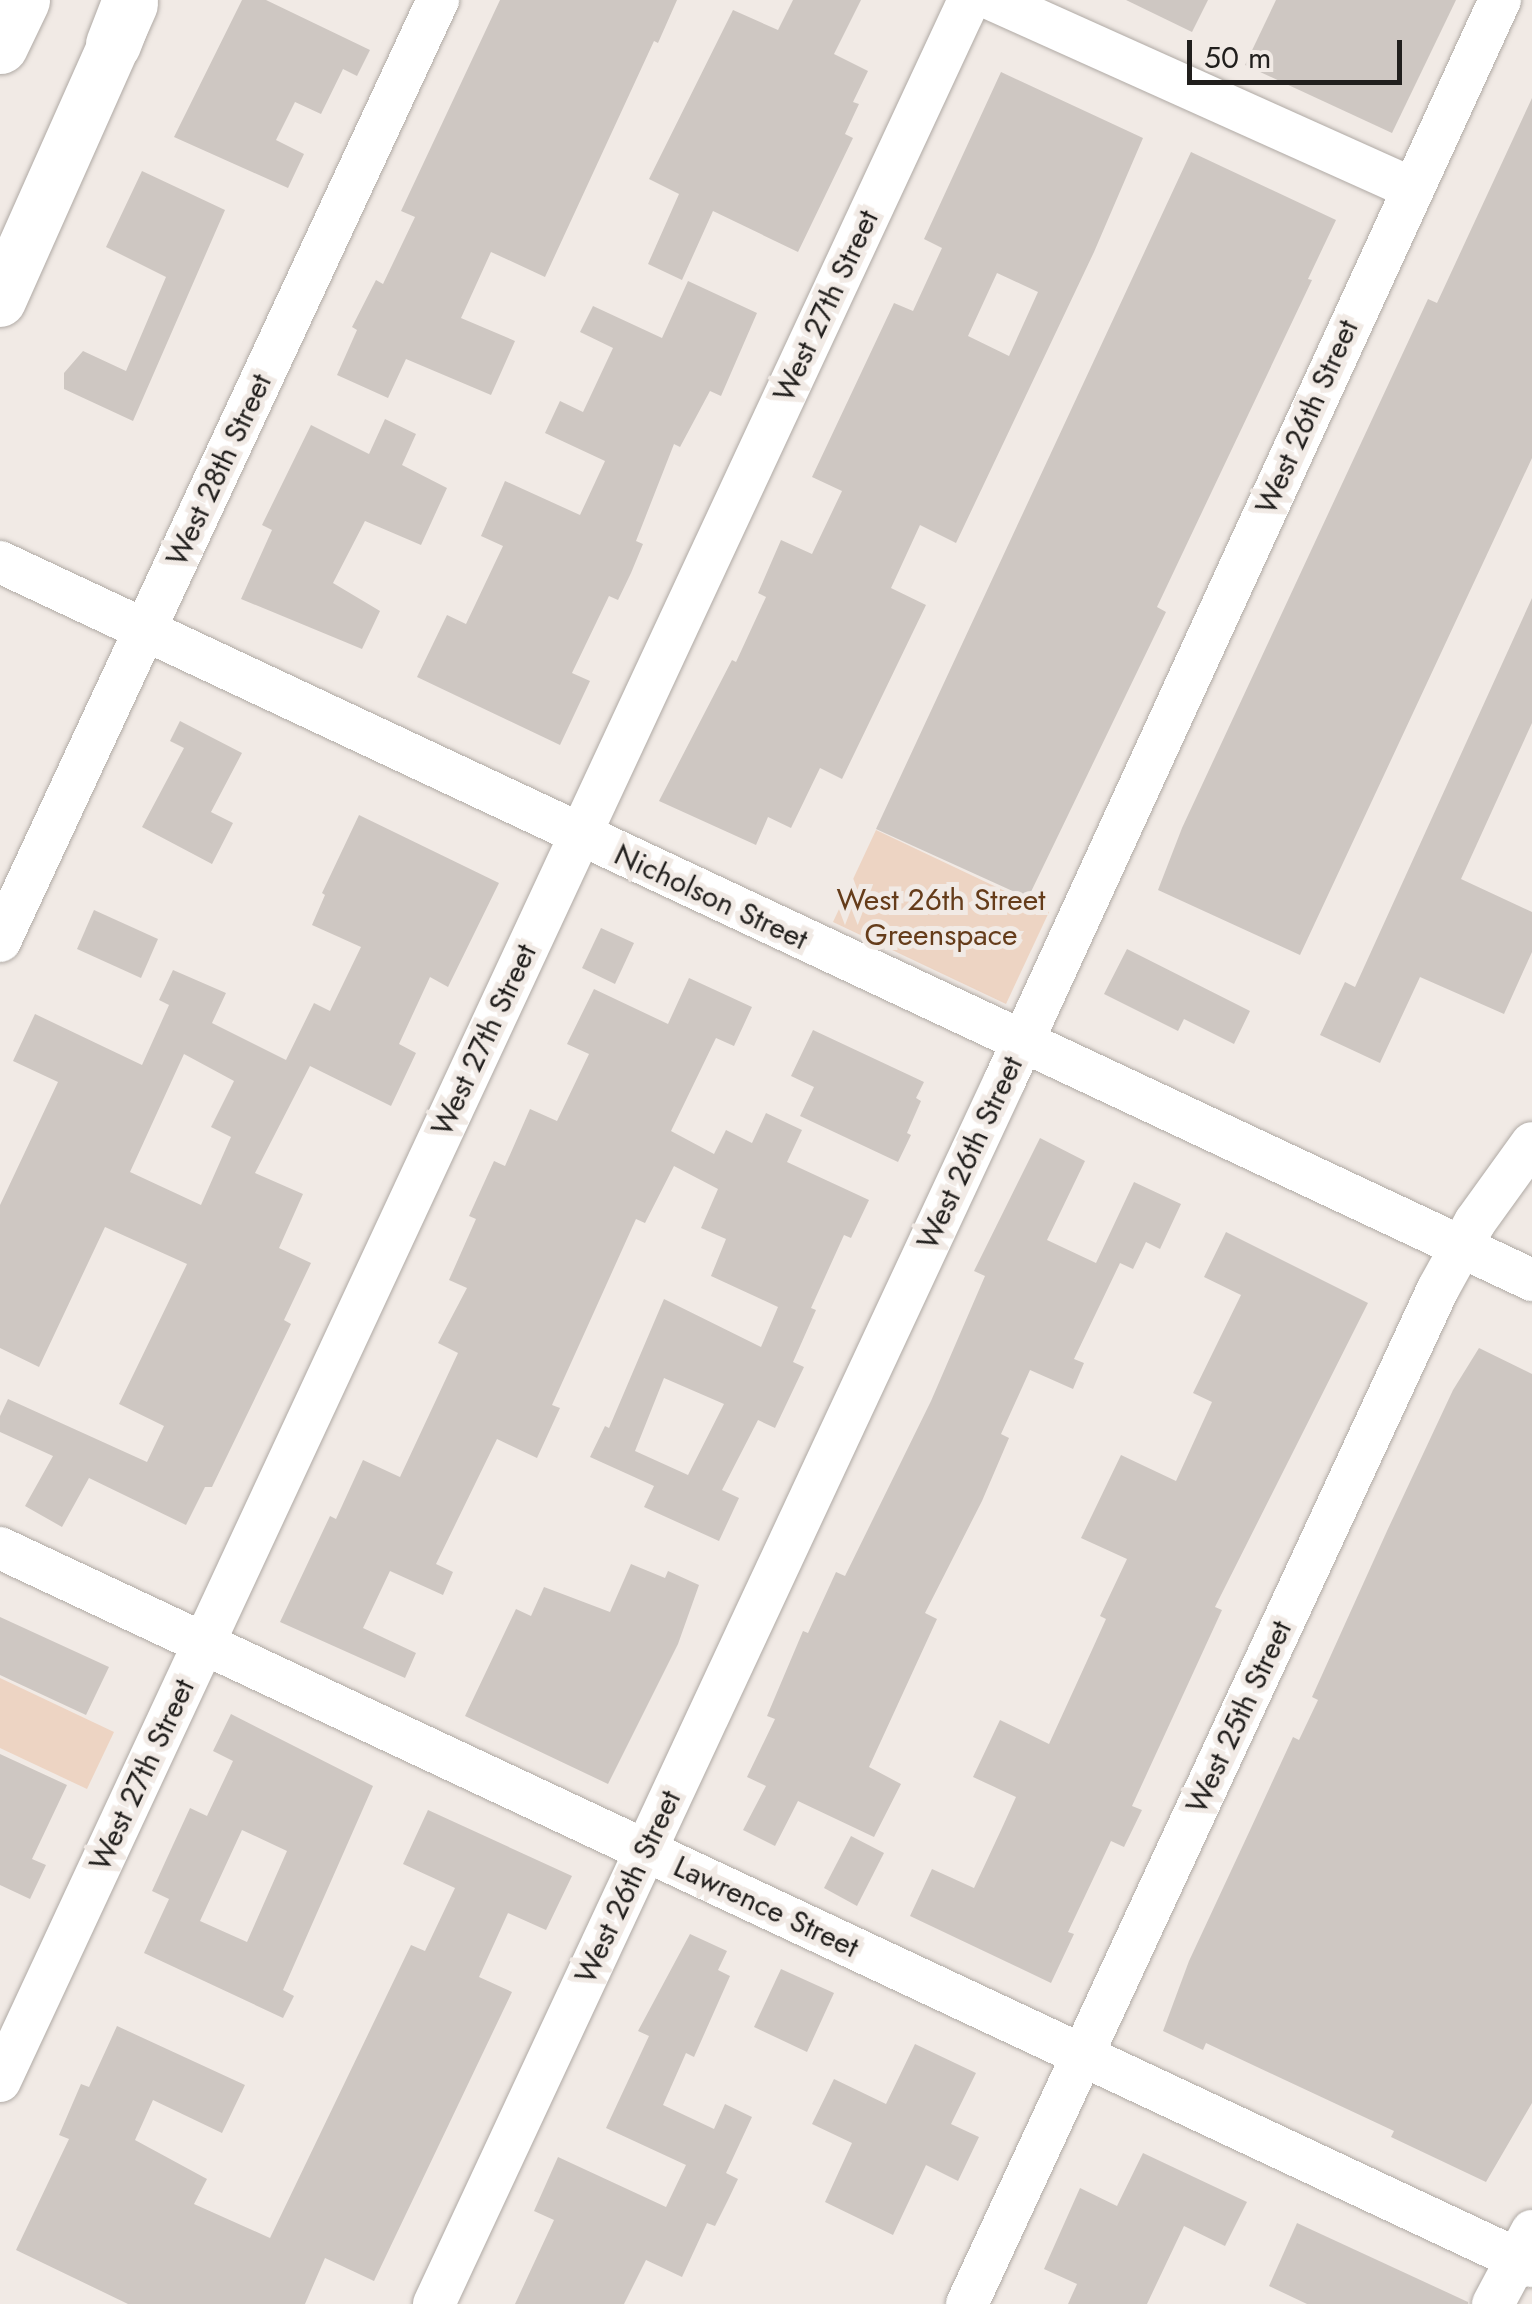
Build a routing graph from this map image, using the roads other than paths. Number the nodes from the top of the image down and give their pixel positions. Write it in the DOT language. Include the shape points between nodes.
graph roads {
  1 [pos="22,0"];
  2 [pos="438,0"];
  3 [pos="969,0"];
  4 [pos="993,0"];
  5 [pos="1500,0"];
  6 [pos="126,15"];
  7 [pos="0,46"];
  8 [pos="1410,188"];
  9 [pos="0,300"];
  10 [pos="0,562"];
  11 [pos="144,631"];
  12 [pos="579,835"];
  13 [pos="0,941"];
  14 [pos="1022,1042"];
  15 [pos="1532,1142"];
  16 [pos="1460,1246"];
  17 [pos="1532,1280"];
  18 [pos="0,1548"];
  19 [pos="203,1644"];
  20 [pos="645,1850"];
  21 [pos="1082,2055"];
  22 [pos="0,2081"];
  23 [pos="1527,2252"];
  24 [pos="434,2304"];
  25 [pos="967,2304"];
  26 [pos="1494,2304"];
  1 -- 7 [label="highway"];
  2 -- 11 [label="street, West 28th Street"];
  3 -- 12 [label="street, West 27th Street"];
  4 -- 8 [label="street"];
  5 -- 8 [label="street, West 26th Street"];
  6 -- 9 [label="main road"];
  8 -- 14 [label="street, West 26th Street"];
  10 -- 11 [label="street, Nicholson Street"];
  11 -- 12 [label="street, Nicholson Street"];
  11 -- 13 [label="street, West 28th Street"];
  12 -- 14 [label="street, Nicholson Street"];
  12 -- 19 [label="street, West 27th Street"];
  14 -- 16 [label="street, Nicholson Street"];
  14 -- 20 [label="street, West 26th Street"];
  15 -- 16 [label="street, West 25th Street"];
  16 -- 17 [label="street, Nicholson Street"];
  16 -- 21 [label="street, West 25th Street"];
  18 -- 19 [label="street, Lawrence Street"];
  19 -- 20 [label="street, Lawrence Street"];
  19 -- 22 [label="street, West 27th Street"];
  20 -- 21 [label="street, Lawrence Street"];
  20 -- 24 [label="street, West 26th Street"];
  21 -- 23 [label="street, Lawrence Street"];
  21 -- 25 [label="street, West 25th Street"];
  23 -- 26 [label="street"];
}
